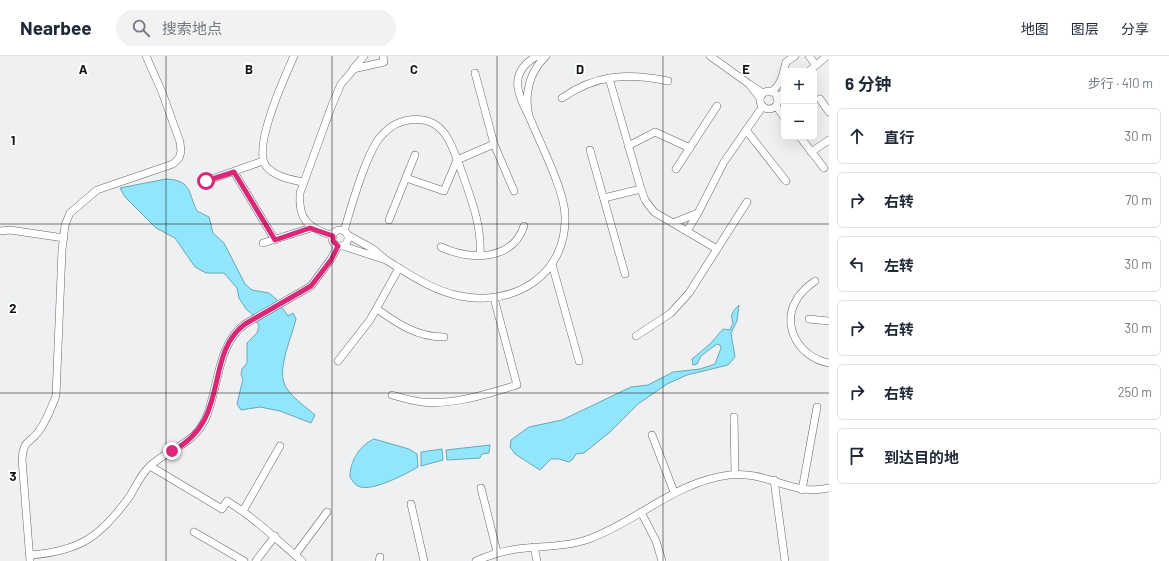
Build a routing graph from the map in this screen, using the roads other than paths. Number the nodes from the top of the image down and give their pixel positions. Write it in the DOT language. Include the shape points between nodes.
graph roads {
  1 [pos="146,56"];
  2 [pos="294,56"];
  3 [pos="364,56"];
  4 [pos="383,56"];
  5 [pos="537,56"];
  6 [pos="546,56"];
  7 [pos="710,56"];
  8 [pos="795,56"];
  9 [pos="809,56"];
  10 [pos="827,56"];
  11 [pos="816,65"];
  12 [pos="785,68"];
  13 [pos="812,68"];
  14 [pos="354,69"];
  15 [pos="475,74"];
  16 [pos="609,78"];
  17 [pos="668,81"];
  18 [pos="781,82"];
  19 [pos="771,92"];
  20 [pos="781,95"];
  21 [pos="762,96"];
  22 [pos="562,98"];
  23 [pos="777,98"];
  24 [pos="820,99"];
  25 [pos="717,106"];
  26 [pos="763,106"];
  27 [pos="776,106"];
  28 [pos="829,112"];
  29 [pos="781,113"];
  30 [pos="529,116"];
  31 [pos="746,130"];
  32 [pos="802,140"];
  33 [pos="829,140"];
  34 [pos="494,144"];
  35 [pos="628,146"];
  36 [pos="690,148"];
  37 [pos="590,150"];
  38 [pos="811,152"];
  39 [pos="415,155"];
  40 [pos="457,160"];
  41 [pos="263,161"];
  42 [pos="824,168"];
  43 [pos="676,169"];
  44 [pos="234,172"];
  45 [pos="406,178"];
  46 [pos="206,181"];
  47 [pos="786,181"];
  48 [pos="302,182"];
  49 [pos="641,189"];
  50 [pos="514,191"];
  51 [pos="604,198"];
  52 [pos="747,202"];
  53 [pos="698,213"];
  54 [pos="389,220"];
  55 [pos="673,223"];
  56 [pos="524,226"];
  57 [pos="310,228"];
  58 [pos="0,231"];
  59 [pos="687,231"];
  60 [pos="346,233"];
  61 [pos="333,236"];
  62 [pos="64,238"];
  63 [pos="275,240"];
  64 [pos="263,243"];
  65 [pos="341,246"];
  66 [pos="441,246"];
  67 [pos="717,249"];
  68 [pos="480,255"];
  69 [pos="386,260"];
  70 [pos="552,264"];
  71 [pos="399,268"];
  72 [pos="625,274"];
  73 [pos="815,281"];
  74 [pos="494,298"];
  75 [pos="377,309"];
  76 [pos="809,318"];
  77 [pos="829,321"];
  78 [pos="636,336"];
  79 [pos="444,337"];
  80 [pos="579,361"];
  81 [pos="338,362"];
  82 [pos="829,363"];
  83 [pos="392,395"];
  84 [pos="817,407"];
  85 [pos="734,417"];
  86 [pos="652,436"];
  87 [pos="280,446"];
  88 [pos="150,466"];
  89 [pos="735,474"];
  90 [pos="774,480"];
  91 [pos="481,488"];
  92 [pos="829,488"];
  93 [pos="802,490"];
  94 [pos="674,492"];
  95 [pos="411,504"];
  96 [pos="243,511"];
  97 [pos="327,512"];
  98 [pos="641,512"];
  99 [pos="194,532"];
  100 [pos="275,536"];
  101 [pos="534,547"];
  102 [pos="497,552"];
  103 [pos="295,555"];
  104 [pos="30,558"];
  105 [pos="244,561"];
  106 [pos="256,561"];
  107 [pos="302,561"];
  108 [pos="424,561"];
  109 [pos="476,561"];
  110 [pos="537,561"];
  111 [pos="662,561"];
  112 [pos="785,561"];
  1 -- 62 [label="street" via="180,142 179,158 173,164 97,190 70,213 65,225"];
  2 -- 41 [label="street" via="267,128 261,150"];
  3 -- 14 [label="street"];
  4 -- 14 [label="street" via="384,62"];
  5 -- 30 [label="street" via="529,60 518,79 518,91"];
  6 -- 30 [label="street" via="537,67 527,93"];
  7 -- 21 [label="street"];
  8 -- 12 [label="street" via="786,62"];
  9 -- 11 [label="street"];
  10 -- 11 [label="street"];
  11 -- 13 [label="street"];
  14 -- 48 [label="street" via="341,84"];
  15 -- 34 [label="street"];
  16 -- 17 [label="street" via="642,76"];
  16 -- 22 [label="street" via="594,80 577,87"];
  16 -- 35 [label="street"];
  18 -- 19 [label="street"];
  19 -- 21 [label="street"];
  19 -- 23 [label="street"];
  20 -- 23 [label="street"];
  21 -- 26 [label="street"];
  23 -- 27 [label="street"];
  24 -- 28 [label="street"];
  25 -- 36 [label="street"];
  26 -- 27 [label="street" via="771,109"];
  26 -- 31 [label="street"];
  27 -- 29 [label="street"];
  30 -- 70 [label="street" via="558,188 565,215 561,247"];
  31 -- 47 [label="street"];
  31 -- 53 [label="street" via="724,162"];
  32 -- 38 [label="street"];
  33 -- 38 [label="street"];
  34 -- 40 [label="street"];
  34 -- 50 [label="street"];
  35 -- 36 [label="street" via="654,132"];
  35 -- 49 [label="street"];
  36 -- 43 [label="street"];
  37 -- 51 [label="street"];
  38 -- 42 [label="street"];
  39 -- 45 [label="street"];
  40 -- 45 [label="street" via="444,191"];
  40 -- 60 [label="street" via="445,134 431,123 412,119 390,127 380,137 372,152 356,193"];
  40 -- 68 [label="street" via="474,206"];
  41 -- 44 [label="street"];
  41 -- 48 [label="street" via="272,172"];
  44 -- 46 [label="street"];
  44 -- 63 [label="street"];
  45 -- 54 [label="street"];
  48 -- 57 [label="street" via="299,204"];
  49 -- 51 [label="street"];
  49 -- 55 [label="street" via="654,212"];
  51 -- 72 [label="street"];
  52 -- 67 [label="street"];
  53 -- 55 [label="street"];
  53 -- 59 [label="street"];
  55 -- 59 [label="street"];
  56 -- 68 [label="street" via="512,246 492,255"];
  57 -- 61 [label="street"];
  57 -- 63 [label="street"];
  58 -- 62 [label="street" via="10,230"];
  59 -- 67 [label="street"];
  60 -- 61 [label="street" via="336,231"];
  60 -- 65 [label="street" via="347,243"];
  60 -- 69 [label="street"];
  61 -- 65 [label="street" via="333,241"];
  62 -- 104 [label="street" via="56,396 38,432 26,441 23,448"];
  63 -- 64 [label="street"];
  65 -- 69 [label="street"];
  65 -- 88 [label="street" via="311,286 236,331 228,344 213,400 196,434 187,443"];
  66 -- 68 [label="street" via="464,255"];
  67 -- 78 [label="street" via="682,302 656,324"];
  69 -- 71 [label="street"];
  70 -- 74 [label="street" via="540,277 520,291"];
  70 -- 80 [label="street"];
  71 -- 74 [label="street" via="437,289 459,296"];
  71 -- 75 [label="street"];
  73 -- 82 [label="street" via="796,300 791,321 792,331 803,351"];
  74 -- 83 [label="street" via="516,385 444,403 421,402"];
  75 -- 79 [label="street" via="411,332 430,337"];
  75 -- 81 [label="street"];
  76 -- 77 [label="street"];
  84 -- 93 [label="street"];
  85 -- 89 [label="street"];
  86 -- 94 [label="street"];
  87 -- 96 [label="street"];
  88 -- 96 [label="street" via="222,509 227,501"];
  88 -- 104 [label="street" via="114,518 95,535 56,553"];
  89 -- 90 [label="street"];
  89 -- 94 [label="street" via="705,480"];
  90 -- 93 [label="street"];
  90 -- 112 [label="street"];
  91 -- 102 [label="street"];
  92 -- 93 [label="street"];
  94 -- 98 [label="street"];
  95 -- 108 [label="street"];
  96 -- 100 [label="street"];
  97 -- 103 [label="street"];
  98 -- 101 [label="street" via="588,539 575,543"];
  98 -- 111 [label="street" via="656,541"];
  99 -- 105 [label="street"];
  100 -- 103 [label="street"];
  100 -- 106 [label="street"];
  101 -- 102 [label="street"];
  101 -- 110 [label="street"];
  102 -- 109 [label="street"];
  103 -- 107 [label="street"];
}
